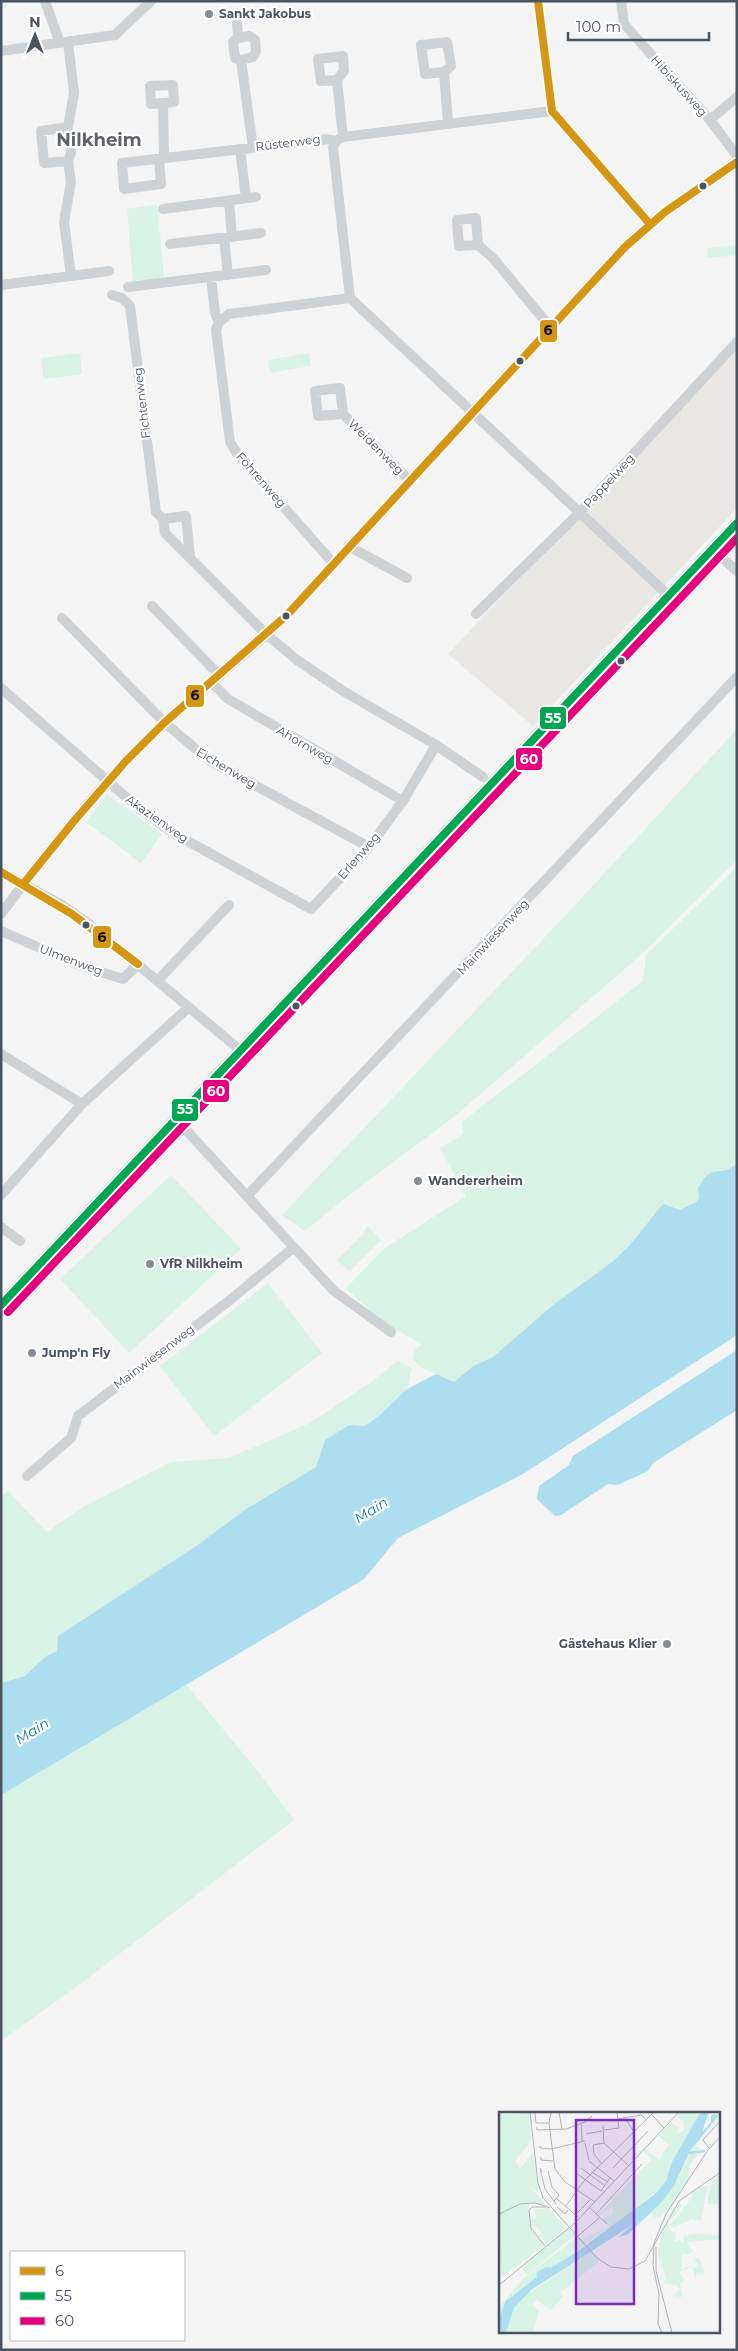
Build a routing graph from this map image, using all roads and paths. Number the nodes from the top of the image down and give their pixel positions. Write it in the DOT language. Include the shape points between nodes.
graph roads {
  1 [pos="45,1"];
  2 [pos="151,1"];
  3 [pos="538,1"];
  4 [pos="621,1"];
  5 [pos="237,23"];
  6 [pos="238,38"];
  7 [pos="64,43"];
  8 [pos="1,51"];
  9 [pos="241,60"];
  10 [pos="444,72"];
  11 [pos="337,80"];
  12 [pos="737,97"];
  13 [pos="163,103"];
  14 [pos="552,111"];
  15 [pos="710,120"];
  16 [pos="448,124"];
  17 [pos="68,127"];
  18 [pos="339,139"];
  19 [pos="253,148"];
  20 [pos="240,149"];
  21 [pos="737,156"];
  22 [pos="68,161"];
  23 [pos="737,162"];
  24 [pos="229,200"];
  25 [pos="163,209"];
  26 [pos="649,223"];
  27 [pos="261,233"];
  28 [pos="228,237"];
  29 [pos="170,244"];
  30 [pos="478,245"];
  31 [pos="266,270"];
  32 [pos="110,271"];
  33 [pos="228,275"];
  34 [pos="71,276"];
  35 [pos="211,277"];
  36 [pos="1,285"];
  37 [pos="128,287"];
  38 [pos="112,295"];
  39 [pos="350,298"];
  40 [pos="219,322"];
  41 [pos="550,327"];
  42 [pos="737,342"];
  43 [pos="472,412"];
  44 [pos="343,414"];
  45 [pos="410,480"];
  46 [pos="579,513"];
  47 [pos="163,519"];
  48 [pos="737,523"];
  49 [pos="348,546"];
  50 [pos="712,549"];
  51 [pos="190,556"];
  52 [pos="333,563"];
  53 [pos="737,571"];
  54 [pos="407,578"];
  55 [pos="668,595"];
  56 [pos="152,606"];
  57 [pos="476,614"];
  58 [pos="62,618"];
  59 [pos="267,635"];
  60 [pos="737,677"];
  61 [pos="216,680"];
  62 [pos="1,688"];
  63 [pos="165,723"];
  64 [pos="436,745"];
  65 [pos="483,777"];
  66 [pos="106,781"];
  67 [pos="403,801"];
  68 [pos="369,847"];
  69 [pos="1,872"];
  70 [pos="255,878"];
  71 [pos="24,884"];
  72 [pos="229,905"];
  73 [pos="1,914"];
  74 [pos="1,931"];
  75 [pos="138,964"];
  76 [pos="158,980"];
  77 [pos="188,1008"];
  78 [pos="240,1050"];
  79 [pos="1,1054"];
  80 [pos="82,1104"];
  81 [pos="176,1119"];
  82 [pos="1,1195"];
  83 [pos="247,1196"];
  84 [pos="1,1227"];
  85 [pos="20,1241"];
  86 [pos="293,1248"];
  87 [pos="1,1305"];
  88 [pos="391,1332"];
  89 [pos="28,1476"];
  1 -- 7 [label="street"];
  2 -- 7 [label="street" via="115,35"];
  3 -- 14 [label="street"];
  4 -- 15 [label="street, Hibiskusweg" via="624,24"];
  5 -- 6 [label="street"];
  6 -- 9 [label="street" via="233,42 235,58"];
  6 -- 9 [label="street" via="249,36 255,40 256,46 253,57"];
  7 -- 8 [label="street"];
  7 -- 17 [label="street" via="74,93"];
  9 -- 19 [label="street"];
  10 -- 16 [label="street"];
  11 -- 18 [label="street"];
  12 -- 15 [label="street, Hibiskusweg"];
  13 -- 20 [label="street, Rüsterweg" via="162,159"];
  14 -- 16 [label="street, Rüsterweg"];
  14 -- 26 [label="street"];
  15 -- 21 [label="street, Hibiskusweg"];
  16 -- 18 [label="street, Rüsterweg"];
  17 -- 22 [label="street" via="71,153"];
  17 -- 22 [label="street" via="41,131 44,163"];
  18 -- 19 [label="street, Rüsterweg"];
  18 -- 39 [label="street" via="333,147"];
  19 -- 20 [label="street, Rüsterweg"];
  20 -- 24 [label="street, Rüsterweg" via="251,198"];
  22 -- 34 [label="street" via="71,182 64,222"];
  23 -- 26 [label="street"];
  24 -- 25 [label="street, Rüsterweg"];
  24 -- 28 [label="street"];
  26 -- 41 [label="street"];
  27 -- 28 [label="street"];
  28 -- 29 [label="street"];
  28 -- 33 [label="street"];
  30 -- 41 [label="street" via="493,258"];
  31 -- 33 [label="street"];
  32 -- 34 [label="street"];
  33 -- 35 [label="street"];
  34 -- 36 [label="street"];
  35 -- 37 [label="street"];
  35 -- 40 [label="street, Föhrenweg"];
  38 -- 47 [label="street, Fichtenweg" via="122,298 130,306 156,512"];
  39 -- 40 [label="street" via="229,314"];
  39 -- 43 [label="street"];
  40 -- 52 [label="street, Föhrenweg" via="216,339 230,442"];
  41 -- 43 [label="street"];
  42 -- 46 [label="street, Pappelweg"];
  43 -- 45 [label="street"];
  43 -- 46 [label="street"];
  44 -- 45 [label="street, Weidenweg"];
  45 -- 49 [label="street"];
  46 -- 55 [label="street"];
  46 -- 57 [label="street, Pappelweg"];
  47 -- 51 [label="street" via="165,532"];
  47 -- 51 [label="street" via="186,516"];
  48 -- 50 [label="main road"];
  49 -- 52 [label="street"];
  49 -- 54 [label="street"];
  50 -- 53 [label="street"];
  50 -- 55 [label="main road"];
  51 -- 59 [label="street"];
  52 -- 59 [label="street"];
  55 -- 78 [label="main road"];
  56 -- 61 [label="street, Ahornweg"];
  58 -- 63 [label="street, Eichenweg"];
  59 -- 61 [label="street"];
  59 -- 64 [label="street" via="343,691"];
  60 -- 83 [label="street, Mainwiesenweg"];
  61 -- 63 [label="street"];
  61 -- 67 [label="street, Ahornweg" via="228,699"];
  62 -- 66 [label="street, Akazienweg"];
  63 -- 66 [label="street"];
  63 -- 68 [label="street, Eichenweg" via="210,761"];
  64 -- 65 [label="street"];
  64 -- 67 [label="street, Erlenweg"];
  66 -- 70 [label="street, Akazienweg" via="174,834"];
  66 -- 71 [label="street"];
  67 -- 68 [label="street, Erlenweg"];
  68 -- 70 [label="street, Erlenweg" via="311,909"];
  69 -- 71 [label="street"];
  71 -- 73 [label="street"];
  71 -- 75 [label="street" via="88,923"];
  72 -- 76 [label="street"];
  74 -- 75 [label="street, Ulmenweg" via="78,965 123,979"];
  75 -- 76 [label="street"];
  76 -- 77 [label="street"];
  77 -- 78 [label="street"];
  77 -- 80 [label="street"];
  78 -- 81 [label="main road"];
  79 -- 80 [label="street"];
  80 -- 82 [label="street"];
  81 -- 83 [label="street"];
  81 -- 87 [label="main road"];
  83 -- 86 [label="street"];
  84 -- 85 [label="street"];
  86 -- 88 [label="street" via="334,1291"];
  86 -- 89 [label="street, Mainwiesenweg" via="78,1416 70,1438"];
}
